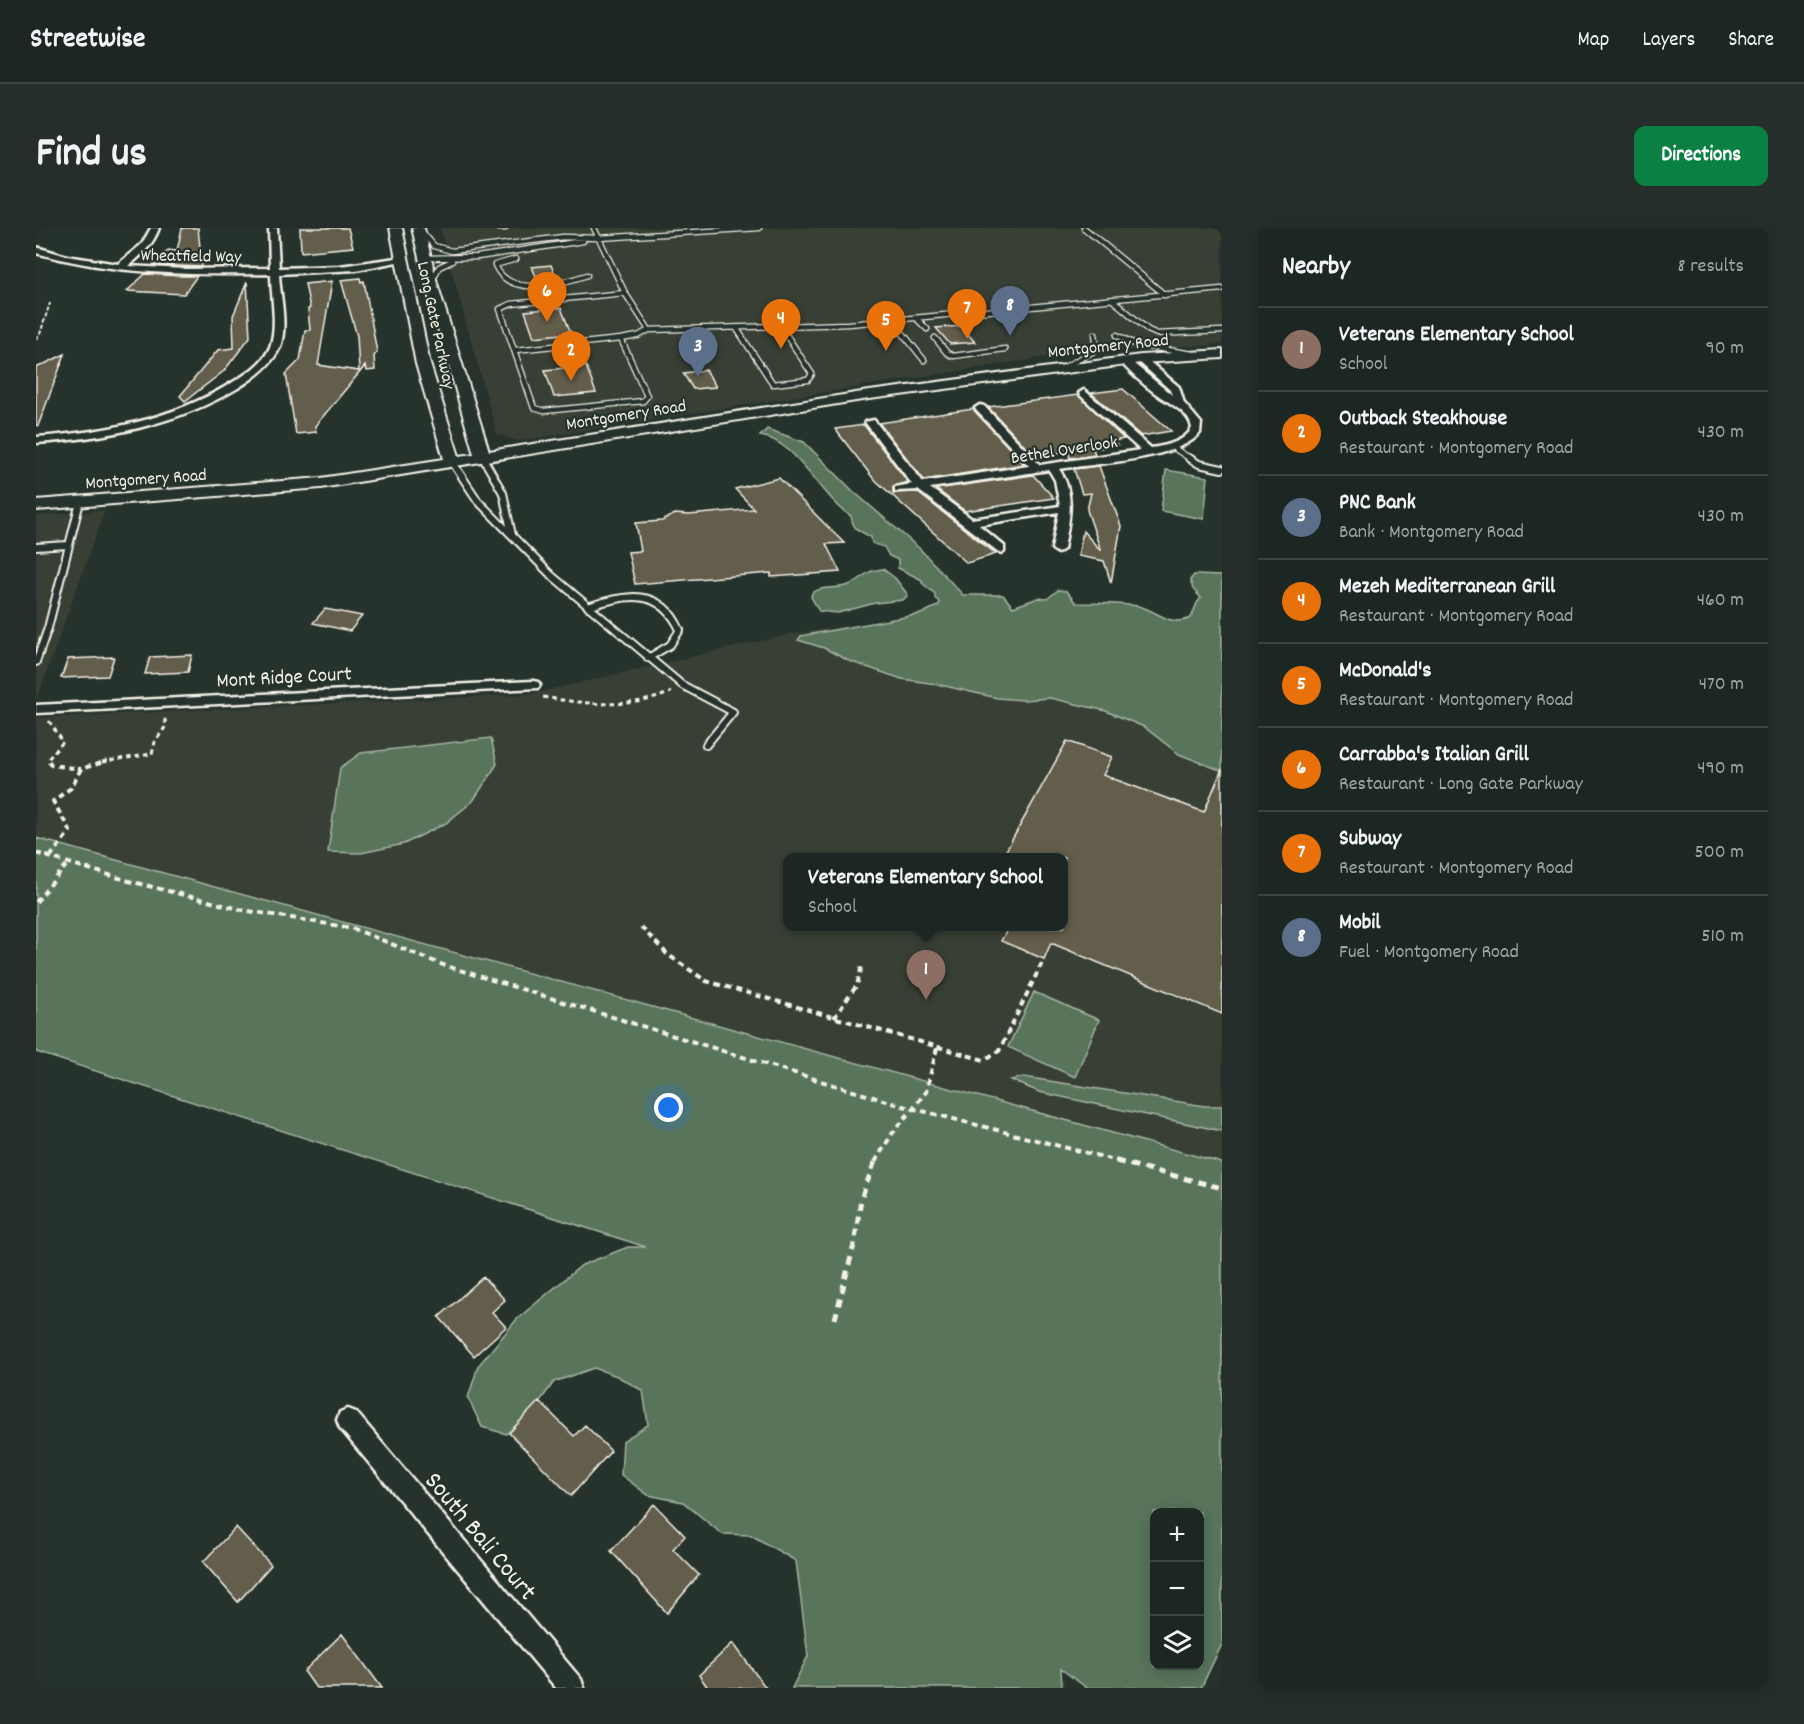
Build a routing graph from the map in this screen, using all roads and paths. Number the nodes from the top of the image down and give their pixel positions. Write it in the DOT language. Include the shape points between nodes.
graph roads {
  1 [pos="155,228"];
  2 [pos="273,228"];
  3 [pos="396,228"];
  4 [pos="419,228"];
  5 [pos="499,228"];
  6 [pos="505,228"];
  7 [pos="594,228"];
  8 [pos="759,228"];
  9 [pos="1084,228"];
  10 [pos="598,237"];
  11 [pos="36,250"];
  12 [pos="470,250"];
  13 [pos="463,258"];
  14 [pos="516,259"];
  15 [pos="418,263"];
  16 [pos="119,268"];
  17 [pos="275,272"];
  18 [pos="587,275"];
  19 [pos="1222,289"];
  20 [pos="625,293"];
  21 [pos="1165,295"];
  22 [pos="1113,300"];
  23 [pos="50,303"];
  24 [pos="917,319"];
  25 [pos="893,321"];
  26 [pos="781,327"];
  27 [pos="737,329"];
  28 [pos="927,329"];
  29 [pos="649,330"];
  30 [pos="1222,331"];
  31 [pos="1095,334"];
  32 [pos="1117,335"];
  33 [pos="935,338"];
  34 [pos="36,339"];
  35 [pos="621,339"];
  36 [pos="515,350"];
  37 [pos="1005,350"];
  38 [pos="1222,354"];
  39 [pos="1199,355"];
  40 [pos="1141,359"];
  41 [pos="924,360"];
  42 [pos="1125,361"];
  43 [pos="1061,369"];
  44 [pos="1084,393"];
  45 [pos="1179,404"];
  46 [pos="980,408"];
  47 [pos="870,423"];
  48 [pos="685,424"];
  49 [pos="475,429"];
  50 [pos="36,440"];
  51 [pos="1172,447"];
  52 [pos="1149,452"];
  53 [pos="483,458"];
  54 [pos="453,463"];
  55 [pos="1053,468"];
  56 [pos="1222,469"];
  57 [pos="1039,470"];
  58 [pos="920,486"];
  59 [pos="899,489"];
  60 [pos="80,502"];
  61 [pos="36,505"];
  62 [pos="1066,508"];
  63 [pos="970,523"];
  64 [pos="512,536"];
  65 [pos="68,545"];
  66 [pos="36,547"];
  67 [pos="1000,549"];
  68 [pos="1058,549"];
  69 [pos="588,607"];
  70 [pos="648,658"];
  71 [pos="36,662"];
  72 [pos="533,685"];
  73 [pos="671,691"];
  74 [pos="171,703"];
  75 [pos="54,708"];
  76 [pos="36,709"];
  77 [pos="706,745"];
  78 [pos="81,769"];
  79 [pos="36,853"];
  80 [pos="50,856"];
  81 [pos="69,862"];
  82 [pos="36,902"];
  83 [pos="640,927"];
  84 [pos="1044,959"];
  85 [pos="862,966"];
  86 [pos="834,1018"];
  87 [pos="937,1048"];
  88 [pos="913,1109"];
  89 [pos="1222,1188"];
  90 [pos="836,1319"];
  91 [pos="348,1420"];
  92 [pos="572,1688"];
  1 -- 16 [label="street" via="144,248"];
  2 -- 17 [label="street"];
  3 -- 15 [label="main road, Long Gate Parkway" via="399,244"];
  4 -- 12 [label="lane" via="434,246"];
  4 -- 15 [label="main road, Long Gate Parkway"];
  5 -- 6 [label="lane"];
  7 -- 10 [label="lane"];
  8 -- 10 [label="lane"];
  9 -- 21 [label="lane"];
  10 -- 12 [label="lane" via="563,237"];
  10 -- 13 [label="lane"];
  10 -- 20 [label="lane"];
  11 -- 16 [label="street, Wheatfield Way"];
  12 -- 15 [label="lane"];
  13 -- 15 [label="lane"];
  13 -- 15 [label="lane" via="439,267"];
  14 -- 18 [label="lane" via="495,265 506,283 519,286 568,282"];
  15 -- 17 [label="street, Wheatfield Way"];
  15 -- 49 [label="main road, Long Gate Parkway"];
  15 -- 54 [label="main road, Long Gate Parkway" via="423,364"];
  16 -- 17 [label="street, Wheatfield Way" via="188,273"];
  17 -- 50 [label="street" via="279,327 274,347 246,378 199,405 153,422 96,435"];
  19 -- 21 [label="lane"];
  20 -- 29 [label="lane"];
  20 -- 36 [label="lane" via="504,306 500,309"];
  21 -- 22 [label="lane"];
  22 -- 24 [label="lane"];
  22 -- 30 [label="lane" via="1157,334"];
  23 -- 34 [label="path"];
  24 -- 25 [label="lane"];
  24 -- 28 [label="lane"];
  25 -- 26 [label="lane"];
  25 -- 41 [label="lane"];
  26 -- 27 [label="lane"];
  26 -- 27 [label="lane" via="812,374 808,380 773,384"];
  27 -- 29 [label="lane"];
  29 -- 35 [label="lane"];
  31 -- 43 [label="lane" via="1094,351"];
  32 -- 39 [label="lane" via="1146,347"];
  33 -- 37 [label="lane" via="953,356"];
  35 -- 36 [label="lane"];
  35 -- 36 [label="lane" via="647,396 643,401 544,411 534,408"];
  38 -- 39 [label="main road, Montgomery Road"];
  39 -- 40 [label="main road, Montgomery Road"];
  40 -- 42 [label="main road, Montgomery Road"];
  40 -- 45 [label="street, Bethel Overlook" via="1175,389"];
  42 -- 43 [label="main road, Montgomery Road"];
  42 -- 45 [label="street, Bethel Overlook"];
  43 -- 48 [label="main road, Montgomery Road"];
  44 -- 52 [label="street"];
  45 -- 51 [label="street, Bethel Overlook" via="1197,429"];
  46 -- 57 [label="street"];
  47 -- 58 [label="street"];
  48 -- 49 [label="main road" via="674,420 510,445"];
  48 -- 53 [label="main road, Montgomery Road"];
  49 -- 53 [label="main road, Long Gate Parkway"];
  51 -- 52 [label="street, Bethel Overlook"];
  51 -- 56 [label="lane" via="1199,464"];
  52 -- 55 [label="street, Bethel Overlook"];
  53 -- 54 [label="main road, Montgomery Road"];
  53 -- 64 [label="lane" via="503,493"];
  54 -- 60 [label="main road, Montgomery Road" via="309,484"];
  54 -- 64 [label="lane" via="478,501"];
  55 -- 57 [label="street, Bethel Overlook"];
  55 -- 62 [label="street" via="1061,480"];
  57 -- 58 [label="street, Bethel Overlook"];
  58 -- 59 [label="street, Bethel Overlook"];
  58 -- 63 [label="street"];
  60 -- 61 [label="main road, Montgomery Road"];
  60 -- 65 [label="lane"];
  62 -- 63 [label="street"];
  62 -- 68 [label="street"];
  63 -- 67 [label="street"];
  64 -- 69 [label="lane"];
  65 -- 66 [label="lane"];
  65 -- 71 [label="lane"];
  69 -- 70 [label="lane"];
  69 -- 70 [label="lane" via="619,596 633,596 649,599 671,611 681,630 670,645"];
  70 -- 77 [label="lane" via="682,685 733,712"];
  72 -- 73 [label="path" via="541,696 576,703 654,699"];
  72 -- 74 [label="street, Mont Ridge Court"];
  74 -- 75 [label="street, Mont Ridge Court"];
  74 -- 78 [label="path" via="174,708 152,754"];
  75 -- 76 [label="street, Mont Ridge Court"];
  75 -- 78 [label="path" via="49,724 63,742 48,759 59,768"];
  78 -- 80 [label="path" via="70,788 53,801 70,831"];
  79 -- 80 [label="path"];
  80 -- 81 [label="path"];
  81 -- 82 [label="path"];
  81 -- 88 [label="path" via="243,910 352,928 453,968"];
  83 -- 86 [label="path" via="667,954 706,981"];
  84 -- 87 [label="path" via="999,1051 984,1060"];
  85 -- 86 [label="path" via="856,985"];
  86 -- 87 [label="path"];
  87 -- 88 [label="path" via="926,1092"];
  88 -- 89 [label="path"];
  88 -- 90 [label="path" via="876,1159 861,1199"];
  91 -- 92 [label="street, South Bali Court"];
}
